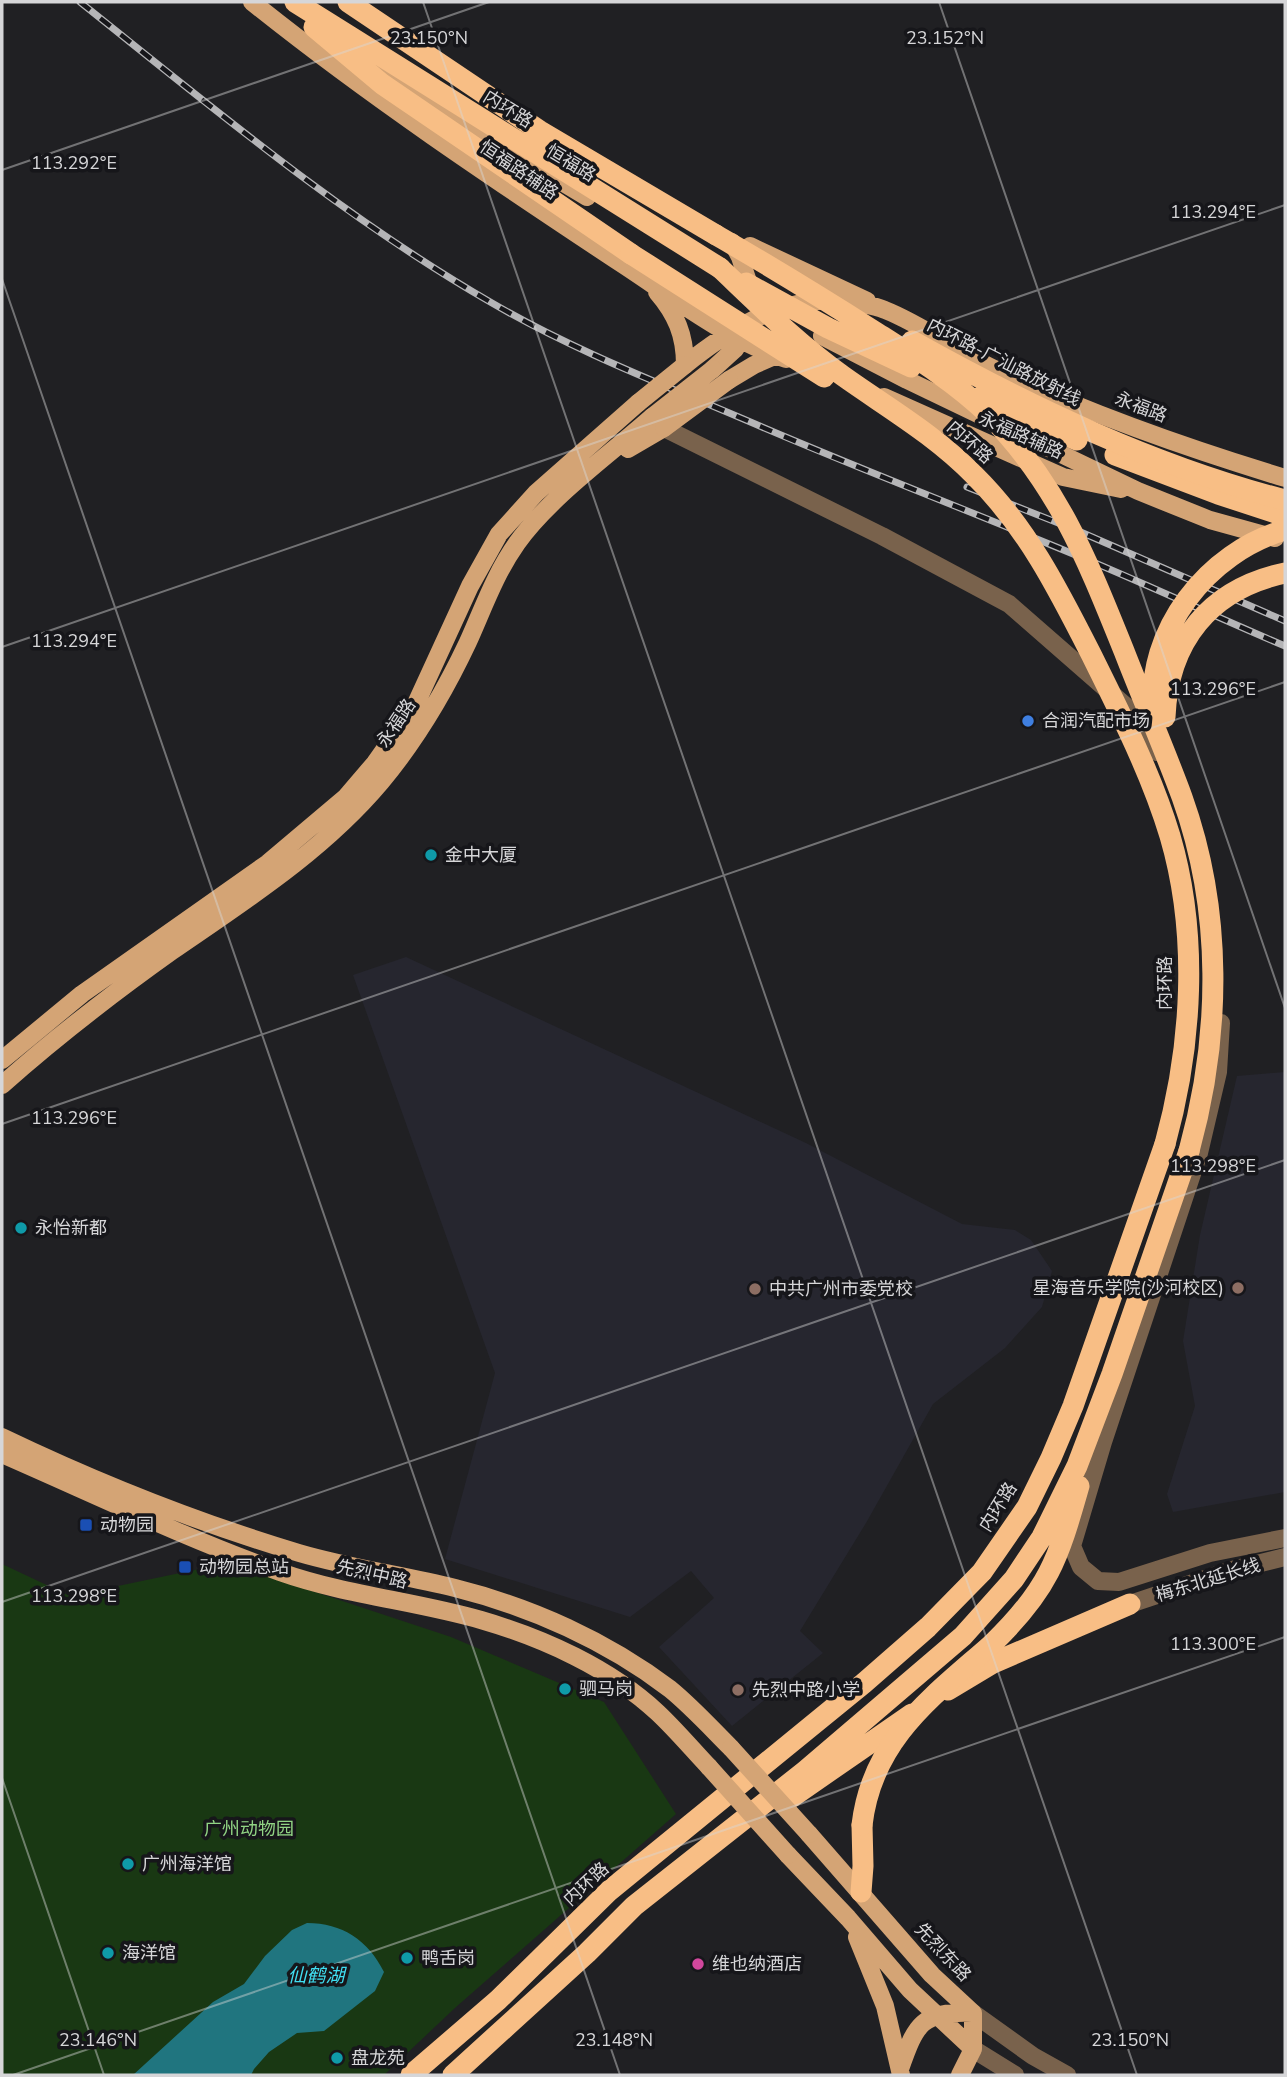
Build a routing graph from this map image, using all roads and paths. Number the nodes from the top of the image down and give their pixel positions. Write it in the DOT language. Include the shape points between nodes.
graph roads {
  1 [pos="252,2"];
  2 [pos="289,2"];
  3 [pos="349,2"];
  4 [pos="360,2"];
  5 [pos="394,28"];
  6 [pos="379,99"];
  7 [pos="723,235"];
  8 [pos="720,268"];
  9 [pos="643,277"];
  10 [pos="752,295"];
  11 [pos="883,309"];
  12 [pos="776,311"];
  13 [pos="752,320"];
  14 [pos="736,336"];
  15 [pos="844,347"];
  16 [pos="774,356"];
  17 [pos="685,365"];
  18 [pos="658,422"];
  19 [pos="950,453"];
  20 [pos="1285,478"];
  21 [pos="1138,491"];
  22 [pos="1285,500"];
  23 [pos="1285,516"];
  24 [pos="1285,530"];
  25 [pos="1285,541"];
  26 [pos="1285,573"];
  27 [pos="1182,798"];
  28 [pos="1178,873"];
  29 [pos="2,1060"];
  30 [pos="2,1085"];
  31 [pos="1112,1374"];
  32 [pos="2,1437"];
  33 [pos="2,1454"];
  34 [pos="1285,1538"];
  35 [pos="1285,1558"];
  36 [pos="1130,1604"];
  37 [pos="542,1618"];
  38 [pos="535,1639"];
  39 [pos="861,1892"];
  40 [pos="848,1918"];
  41 [pos="587,1953"];
  42 [pos="973,2013"];
  43 [pos="937,2016"];
  44 [pos="973,2049"];
  45 [pos="900,2072"];
  46 [pos="411,2075"];
  47 [pos="453,2075"];
  48 [pos="960,2075"];
  49 [pos="1015,2075"];
  50 [pos="1067,2075"];
  1 -- 6 [label="main road, 恒福路辅路"];
  2 -- 6 [label="main road"];
  2 -- 8 [label="highway, 内环路"];
  2 -- 10 [label="main road, 恒福路" via="422,98"];
  2 -- 19 [label="highway, bridge" via="360,68 494,161 783,352"];
  3 -- 5 [label="main road, 恒福路"];
  3 -- 7 [label="highway, 内环路" via="540,131"];
  4 -- 5 [label="main road"];
  5 -- 7 [label="main road, 恒福路" via="546,129"];
  6 -- 9 [label="main road, 恒福路辅路"];
  7 -- 10 [label="main road, 永福路" via="740,257"];
  7 -- 11 [label="main road, 恒福路"];
  7 -- 22 [label="highway, 内环路-广汕路放射线, bridge" via="1024,401 1186,470"];
  7 -- 27 [label="highway, 内环路, bridge" via="938,374 985,412 1020,449 1077,540"];
  8 -- 19 [label="highway, 内环路, bridge" via="816,356"];
  8 -- 23 [label="highway, bridge" via="818,323 1021,417"];
  9 -- 14 [label="main road, 恒福路辅路"];
  9 -- 17 [label="main road" via="677,321"];
  10 -- 12 [label="main road, 恒福路"];
  10 -- 13 [label="main road, 永福路"];
  11 -- 12 [label="main road, 永福路" via="833,301"];
  11 -- 20 [label="main road, 永福路" via="992,368 1179,444"];
  12 -- 13 [label="main road, 永福路"];
  12 -- 15 [label="main road, 恒福路"];
  13 -- 14 [label="main road, 永福路"];
  14 -- 16 [label="main road, 恒福路辅路"];
  14 -- 17 [label="main road, 永福路"];
  14 -- 18 [label="main road, 永福路, bridge" via="726,359"];
  15 -- 16 [label="main road"];
  15 -- 21 [label="main road"];
  16 -- 18 [label="main road, bridge"];
  16 -- 21 [label="main road, 永福路辅路" via="898,403 1063,477"];
  17 -- 29 [label="main road, 永福路, bridge" via="536,493 499,534 470,586 415,708 345,798 268,863 82,995"];
  18 -- 30 [label="main road, 永福路" via="594,467 538,518 516,545 419,730 345,821 266,887 97,1006"];
  18 -- 34 [label="street, 梅东北延长线" via="1009,604 1136,715 1191,810 1213,896 1222,991 1218,1072 1199,1153 1072,1546 1081,1567 1098,1581 1119,1582 1210,1553"];
  19 -- 28 [label="highway, 内环路, bridge" via="1015,521 1051,578 1140,758 1161,807"];
  21 -- 25 [label="main road" via="1210,520"];
  24 -- 28 [label="highway, bridge" via="1239,552 1205,578 1171,625 1157,662 1153,704"];
  26 -- 27 [label="highway, bridge" via="1230,593 1200,620 1179,654 1166,695 1165,716"];
  27 -- 31 [label="highway, 内环路, bridge" via="1209,916 1214,982 1210,1049 1184,1171"];
  28 -- 46 [label="highway, 内环路, bridge" via="1188,955 1188,1020 1165,1144 1073,1406 1027,1507 982,1572 947,1610 609,1891 498,2000"];
  31 -- 39 [label="highway, bridge" via="1061,1547 1048,1576 1011,1626 912,1715 873,1778 862,1825"];
  31 -- 41 [label="highway, 内环路" via="1066,1491 1042,1537 972,1627 805,1771 661,1883"];
  32 -- 37 [label="main road, 先烈中路" via="218,1525 321,1559 462,1590"];
  33 -- 38 [label="main road, 先烈中路" via="282,1573 479,1619"];
  35 -- 36 [label="street, 梅东北延长线" via="1232,1570"];
  36 -- 41 [label="highway" via="961,1681 710,1855"];
  37 -- 38 [label="main road"];
  37 -- 39 [label="main road, 先烈东路, bridge" via="604,1646 688,1704"];
  38 -- 40 [label="main road, 先烈中路, bridge" via="593,1667 657,1712"];
  39 -- 42 [label="main road, 先烈东路" via="932,1975"];
  40 -- 43 [label="main road"];
  40 -- 45 [label="main road" via="877,1982"];
  41 -- 47 [label="highway, 内环路"];
  42 -- 43 [label="main road"];
  42 -- 44 [label="main road"];
  42 -- 50 [label="street, 先烈东路"];
  43 -- 44 [label="main road"];
  43 -- 45 [label="main road" via="914,2033"];
  44 -- 48 [label="main road"];
  44 -- 49 [label="street"];
}
